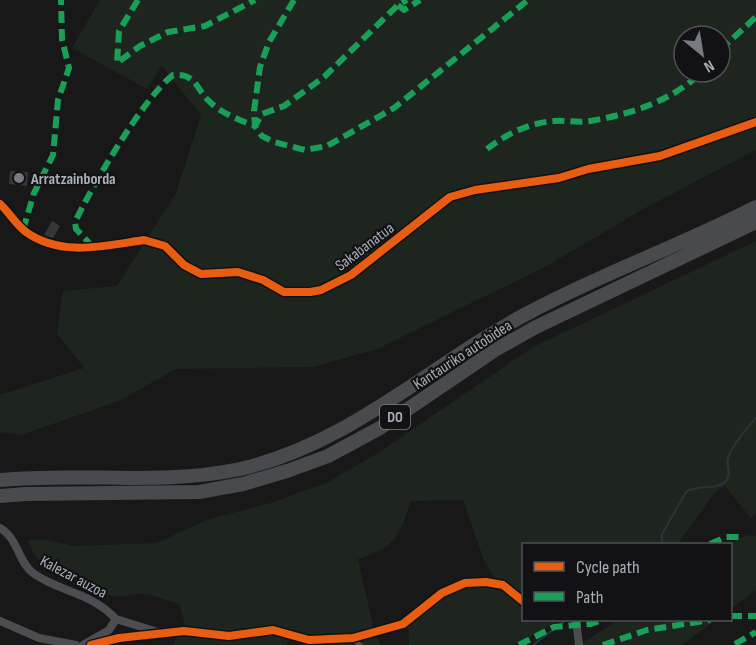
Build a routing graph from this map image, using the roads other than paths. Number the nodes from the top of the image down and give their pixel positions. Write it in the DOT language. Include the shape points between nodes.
graph roads {
  1 [pos="756,122"];
  2 [pos="0,204"];
  3 [pos="756,207"];
  4 [pos="756,222"];
  5 [pos="0,480"];
  6 [pos="0,496"];
  7 [pos="0,528"];
  8 [pos="522,600"];
  9 [pos="116,619"];
  10 [pos="0,621"];
  11 [pos="576,621"];
  12 [pos="165,634"];
  13 [pos="350,638"];
  14 [pos="76,645"];
  15 [pos="83,645"];
  16 [pos="90,645"];
  17 [pos="361,645"];
  18 [pos="579,645"];
  1 -- 2 [label="street, Sakabanatua" via="660,156 450,197 351,275 310,292 284,292 238,272 201,274 184,266 155,241 71,249 52,246 23,230"];
  3 -- 5 [label="highway, Kantauriko autobidea" via="528,312 370,414 283,457 196,476"];
  4 -- 6 [label="highway, Kantauriko autobidea / DO" via="536,327 380,428 328,456 287,471 199,492"];
  7 -- 9 [label="street, Kalezar auzoa" via="14,540 31,572 96,603"];
  8 -- 13 [label="street, Kalezar auzoa" via="503,585 465,583 442,593 403,624"];
  9 -- 12 [label="street, Kalezar auzoa"];
  9 -- 15 [label="street, Kalezar auzoa" via="109,630"];
  10 -- 14 [label="street" via="39,638"];
  11 -- 18 [label="street"];
  12 -- 13 [label="street, Kalezar auzoa" via="184,631 229,636 273,630 309,640"];
  12 -- 16 [label="street, Kalezar auzoa"];
  13 -- 17 [label="lane"];
}
